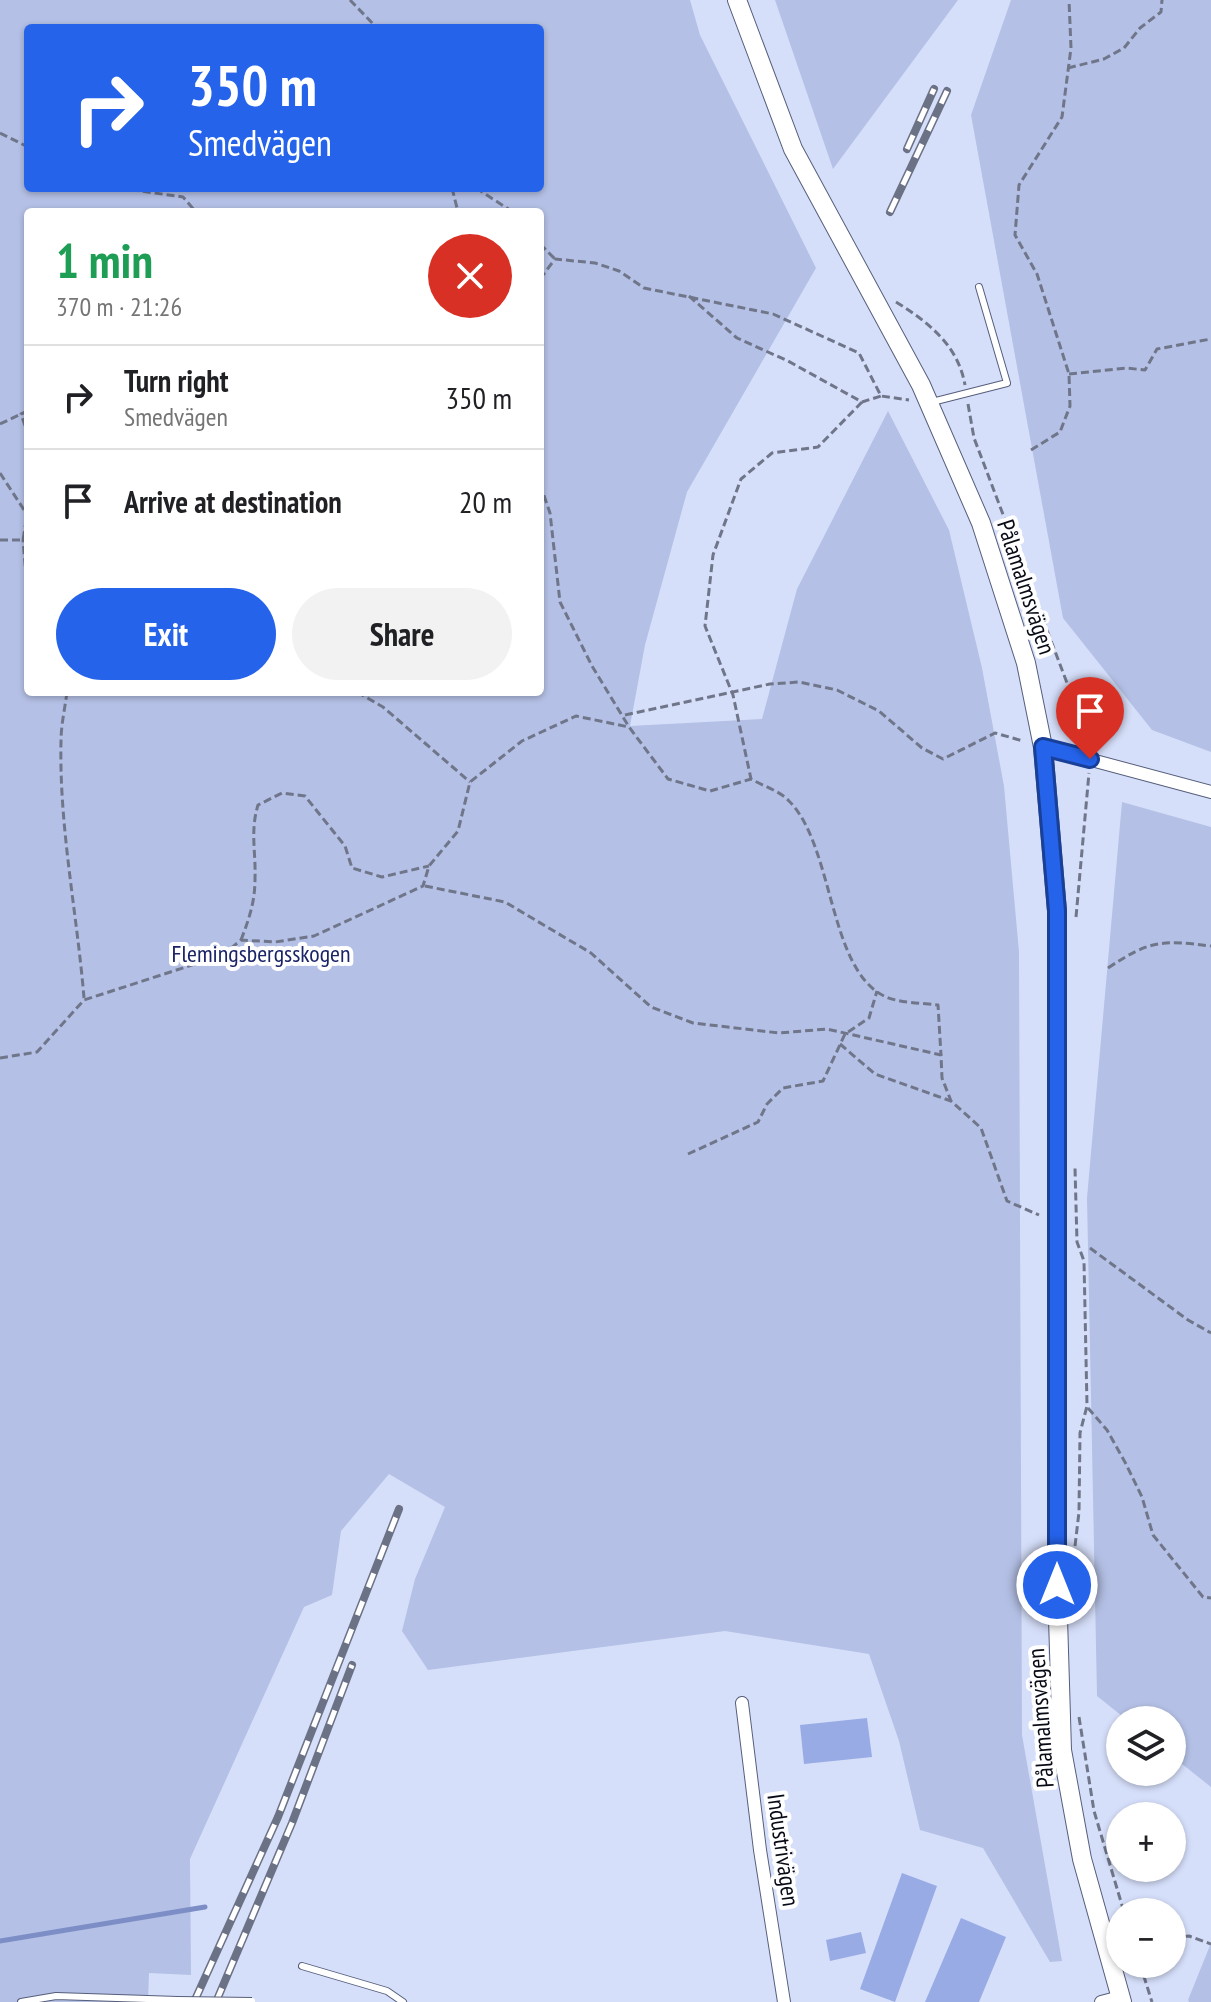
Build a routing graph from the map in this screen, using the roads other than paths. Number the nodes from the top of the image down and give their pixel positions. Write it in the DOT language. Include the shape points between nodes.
graph roads {
  1 [pos="737,0"];
  2 [pos="979,287"];
  3 [pos="929,403"];
  4 [pos="1043,747"];
  5 [pos="1211,792"];
  6 [pos="742,1703"];
  7 [pos="302,1966"];
  8 [pos="1121,1999"];
  9 [pos="252,2001"];
  10 [pos="21,2002"];
  11 [pos="259,2002"];
  12 [pos="403,2002"];
  13 [pos="784,2002"];
  14 [pos="1101,2002"];
  1 -- 3 [label="street, Pålamalmsvägen" via="793,149"];
  2 -- 3 [label="lane" via="1007,383"];
  3 -- 4 [label="street, Pålamalmsvägen" via="981,523 1026,663"];
  4 -- 5 [label="street"];
  4 -- 8 [label="street, Pålamalmsvägen" via="1057,911 1057,1585 1062,1750 1082,1859"];
  6 -- 13 [label="street, Industrivägen"];
  7 -- 12 [label="lane" via="387,1991"];
  8 -- 14 [label="street"];
  9 -- 10 [label="lane, bridge" via="56,1996"];
  9 -- 11 [label="lane"];
}
